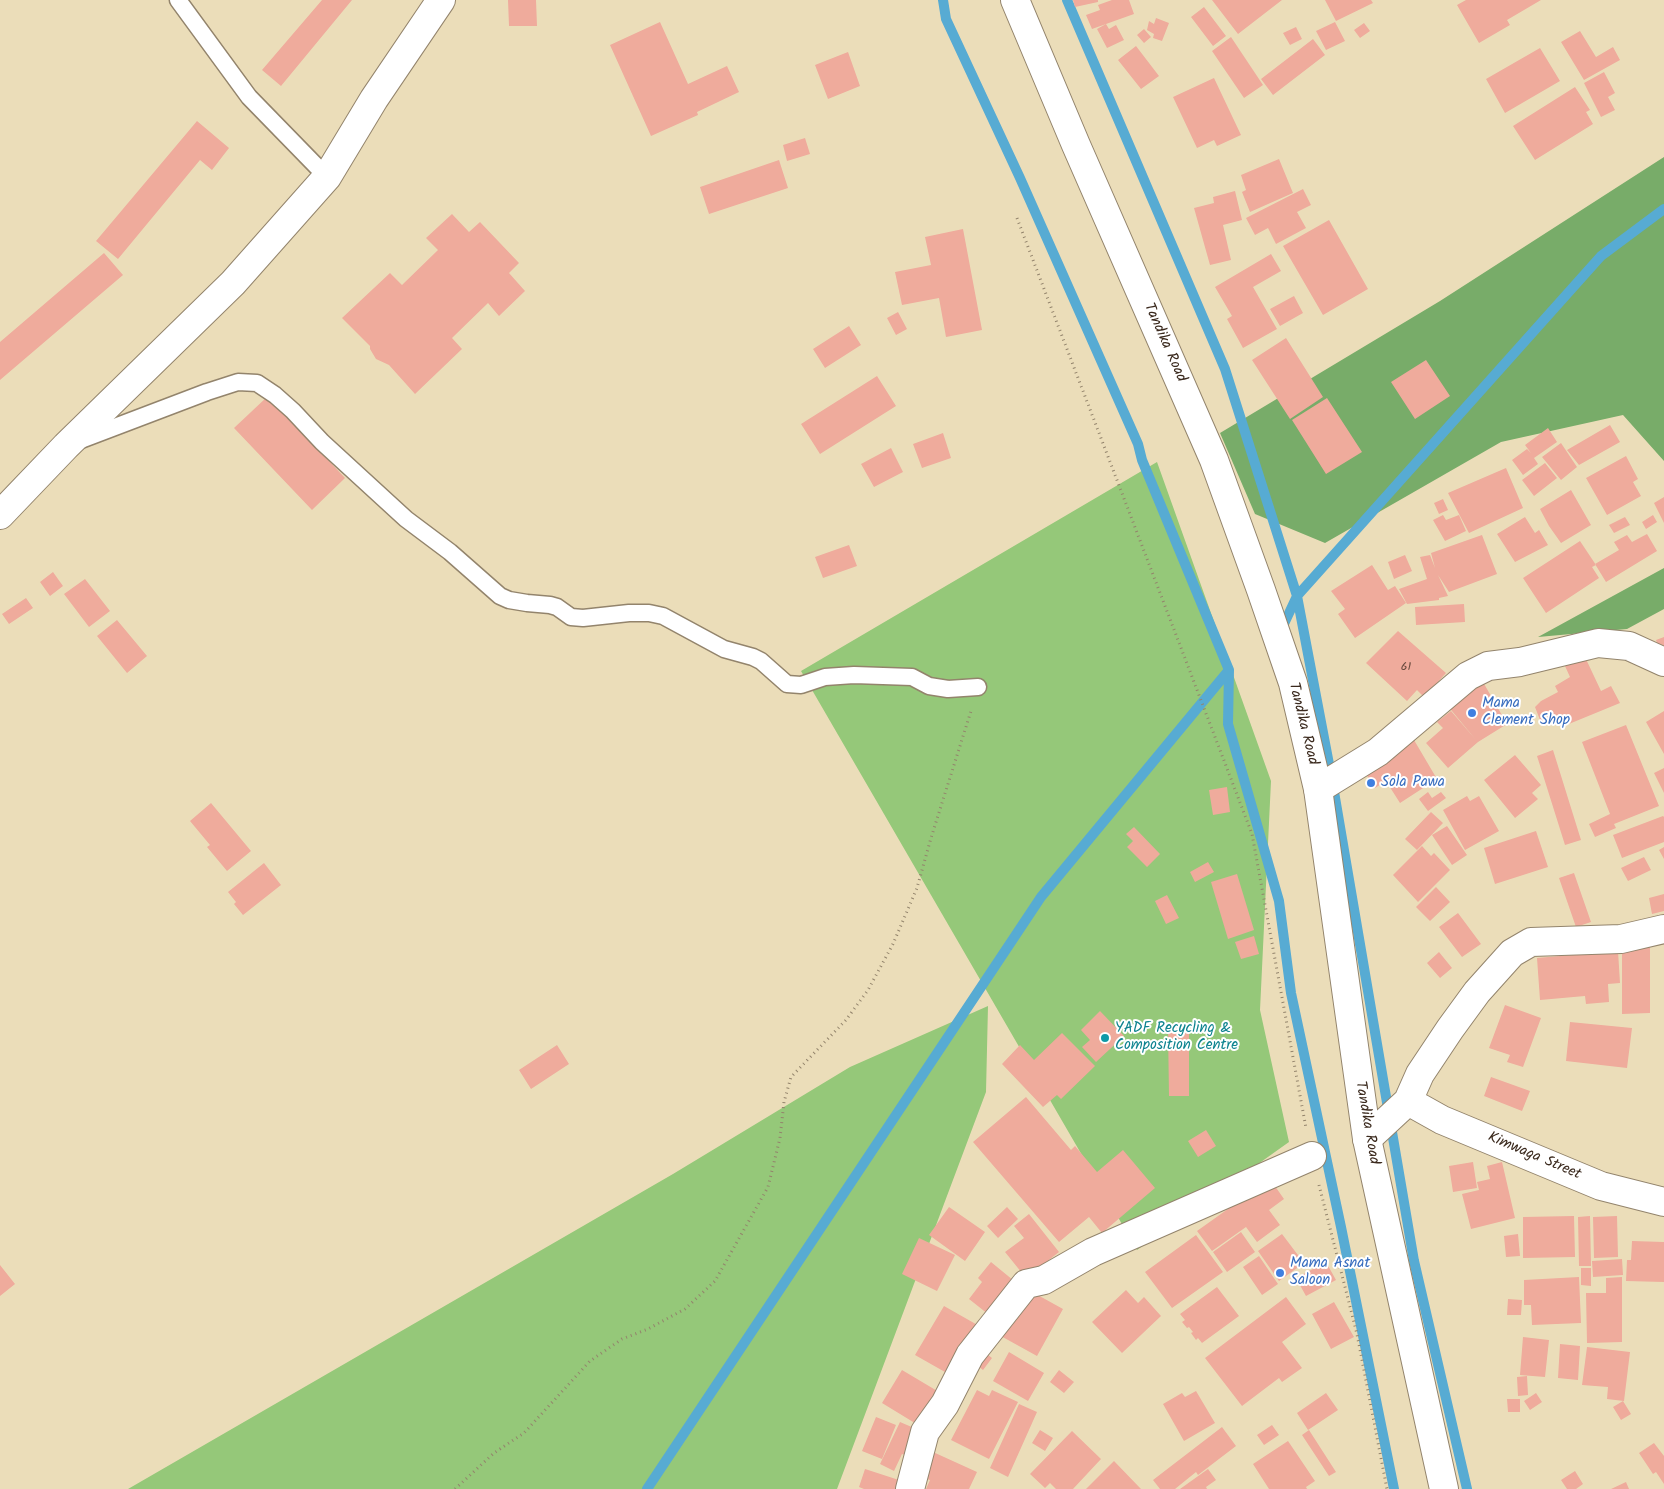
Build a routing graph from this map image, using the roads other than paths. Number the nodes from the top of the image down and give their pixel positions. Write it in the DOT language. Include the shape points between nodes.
graph roads {
  1 [pos="178,0"];
  2 [pos="441,0"];
  3 [pos="1015,0"];
  4 [pos="327,177"];
  5 [pos="66,446"];
  6 [pos="0,515"];
  7 [pos="1664,662"];
  8 [pos="978,687"];
  9 [pos="1318,789"];
  10 [pos="1664,929"];
  11 [pos="1408,1101"];
  12 [pos="1367,1138"];
  13 [pos="1312,1156"];
  14 [pos="1664,1202"];
  15 [pos="910,1489"];
  16 [pos="1444,1489"];
  1 -- 4 [label="lane" via="249,97"];
  2 -- 4 [label="street" via="374,99"];
  3 -- 9 [label="street, Tandika Road" via="1214,460 1292,683"];
  4 -- 5 [label="street" via="232,283"];
  5 -- 6 [label="street"];
  5 -- 8 [label="lane" via="207,392 238,382 257,383 276,395 406,519 509,600 550,605 571,617 630,612 663,616 724,649 753,657 787,684 801,685 826,677 854,675 912,677 929,686 948,689"];
  7 -- 9 [label="street" via="1629,646 1598,643 1520,662 1488,666 1468,676 1378,752"];
  9 -- 12 [label="street, Tandika Road"];
  10 -- 11 [label="street" via="1621,939 1530,942 1512,954 1477,992 1450,1029 1420,1074"];
  11 -- 12 [label="street"];
  11 -- 14 [label="street, Kimwaga Street" via="1442,1120 1601,1186"];
  12 -- 16 [label="street, Tandika Road"];
  13 -- 15 [label="street" via="1093,1252 1044,1280 1026,1284 970,1355 946,1404 925,1432"];
}
